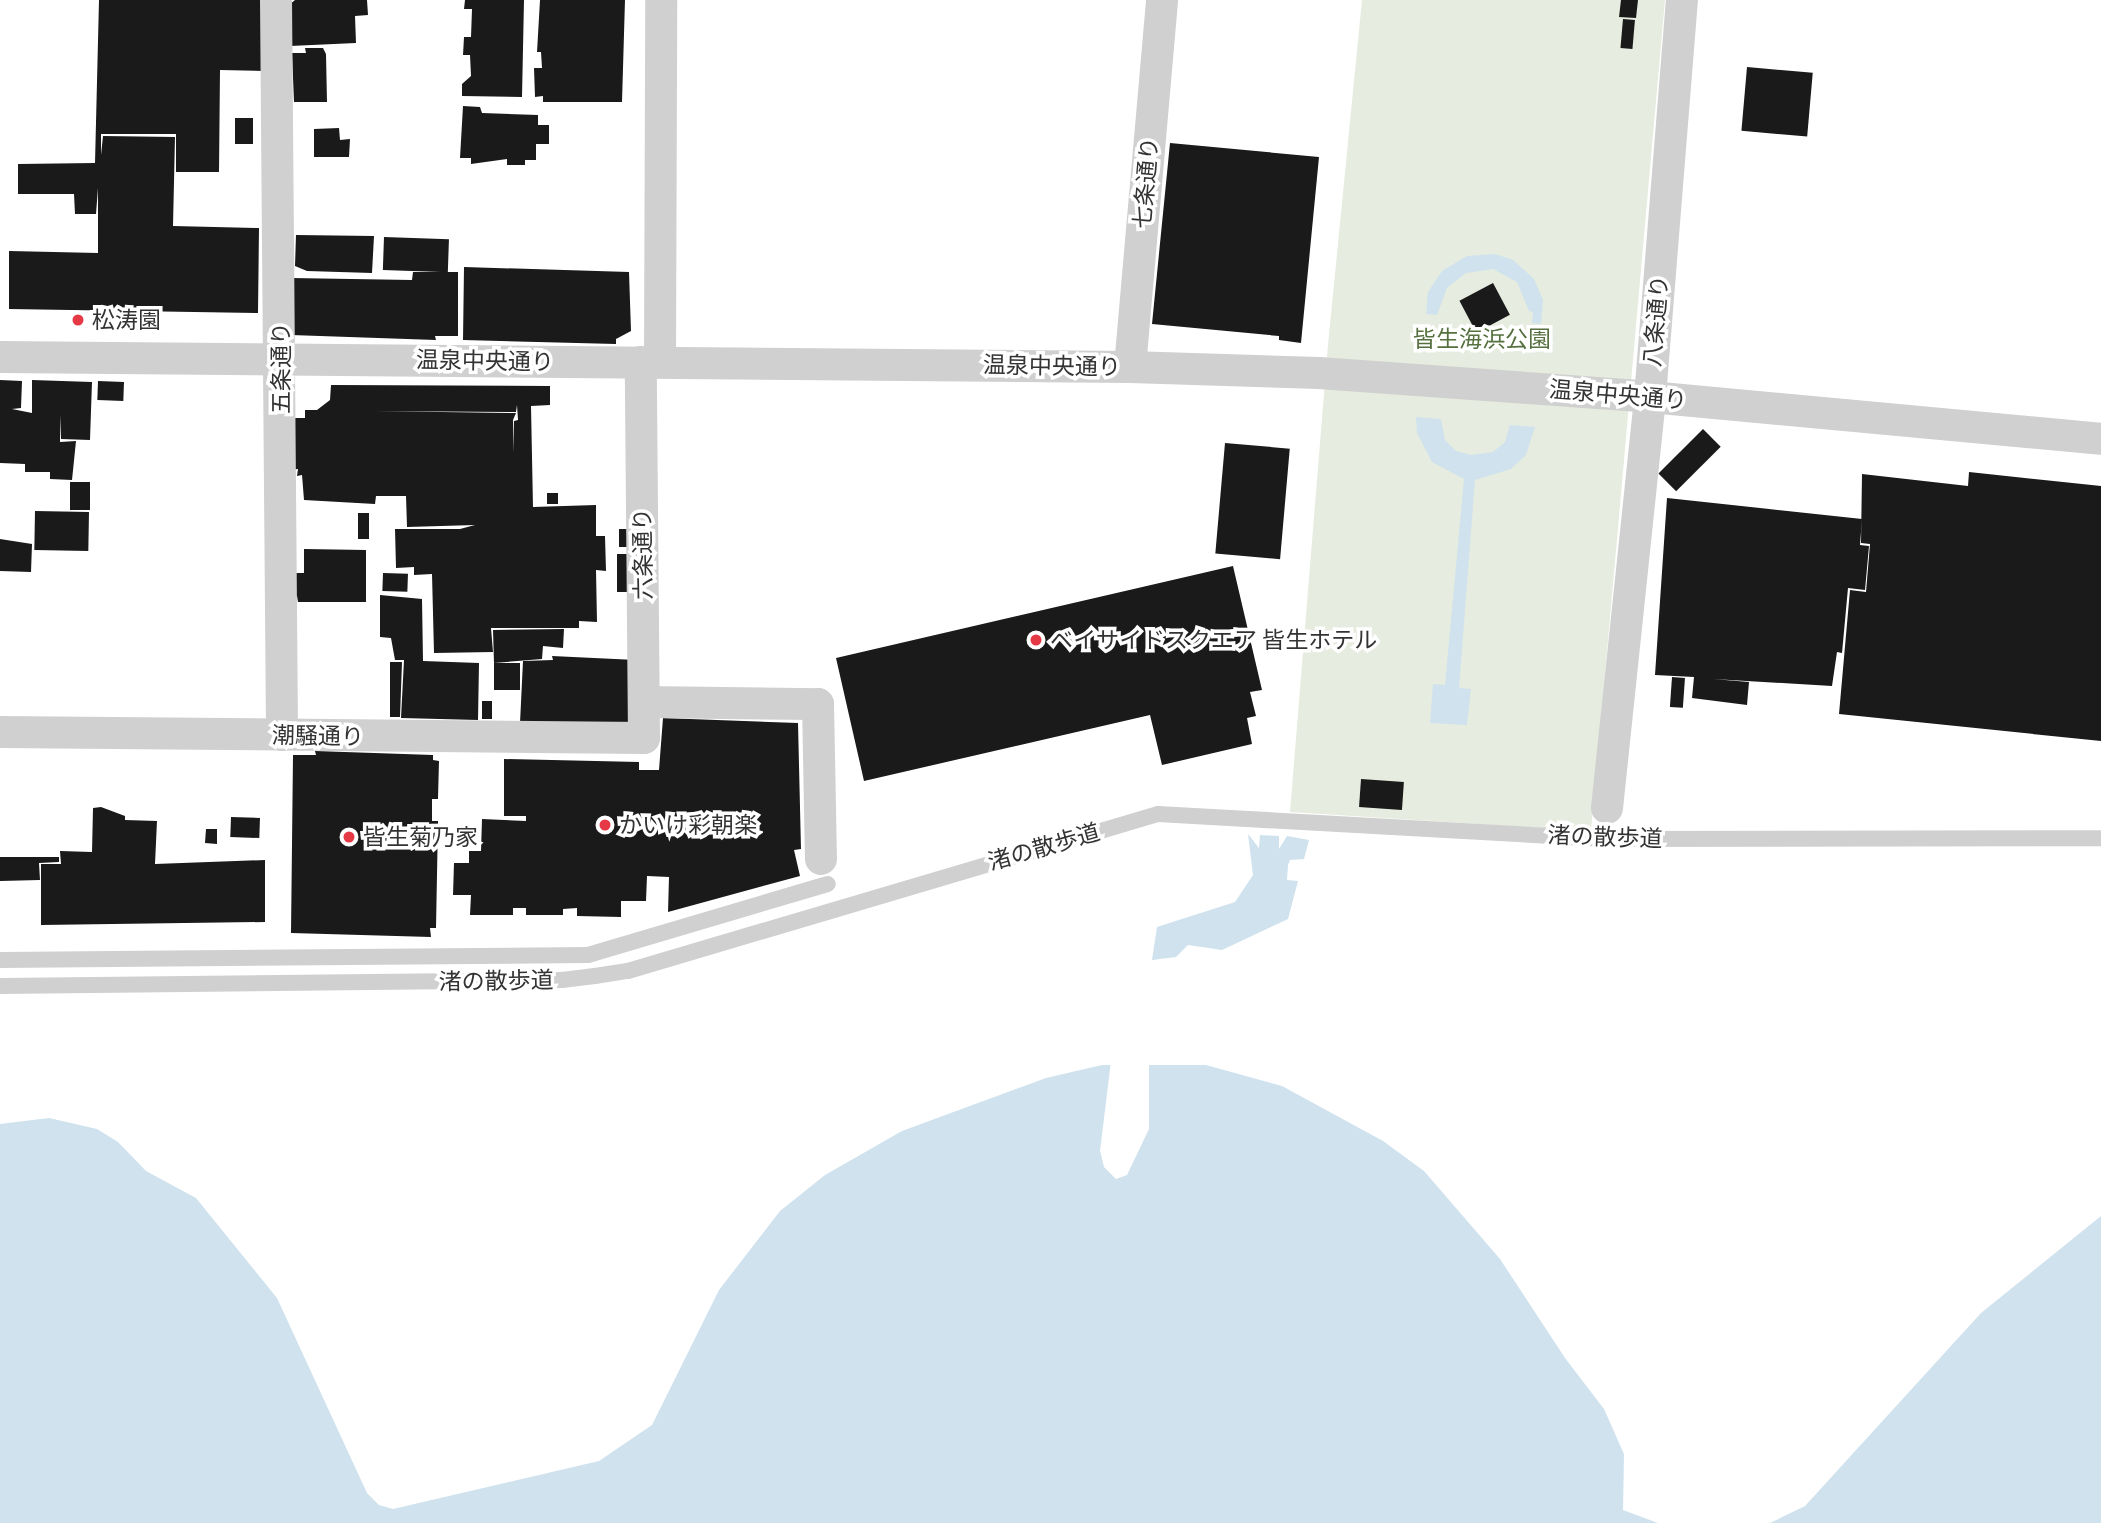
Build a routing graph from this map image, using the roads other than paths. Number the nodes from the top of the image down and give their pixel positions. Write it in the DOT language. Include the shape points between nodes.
graph roads {
  1 [pos="276,0"];
  2 [pos="661,0"];
  3 [pos="1162,0"];
  4 [pos="1682,0"];
  5 [pos="0,357"];
  6 [pos="281,359"];
  7 [pos="651,361"];
  8 [pos="1130,367"];
  9 [pos="1650,397"];
  10 [pos="2101,439"];
  11 [pos="644,702"];
  12 [pos="0,732"];
  13 [pos="282,735"];
  14 [pos="635,739"];
  15 [pos="1607,808"];
  16 [pos="2101,838"];
  17 [pos="1603,839"];
  18 [pos="824,871"];
  19 [pos="837,907"];
  20 [pos="0,960"];
  21 [pos="0,986"];
  1 -- 6 [label="street, 五条通り"];
  2 -- 7 [label="street, 六条通り"];
  3 -- 8 [label="street, 七条通り"];
  4 -- 9 [label="street, 八条通り"];
  5 -- 6 [label="street, 温泉中央通り"];
  6 -- 7 [label="street, 温泉中央通り"];
  6 -- 13 [label="street, 五条通り"];
  7 -- 8 [label="street, 温泉中央通り"];
  7 -- 11 [label="street, 六条通り"];
  8 -- 9 [label="street, 温泉中央通り" via="1319,373"];
  9 -- 10 [label="street, 温泉中央通り"];
  9 -- 15 [label="street, 八条通り"];
  11 -- 14 [label="street, 六条通り" via="644,737"];
  11 -- 18 [label="street" via="818,704"];
  12 -- 13 [label="street, 潮騒通り"];
  13 -- 14 [label="street, 潮騒通り"];
  15 -- 17 [label="lane"];
  16 -- 17 [label="lane, 渚の散歩道"];
  17 -- 19 [label="lane, 渚の散歩道" via="1158,814"];
  18 -- 19 [label="lane"];
  18 -- 20 [label="lane" via="589,954"];
  19 -- 21 [label="lane, 渚の散歩道" via="628,971 562,981"];
}
